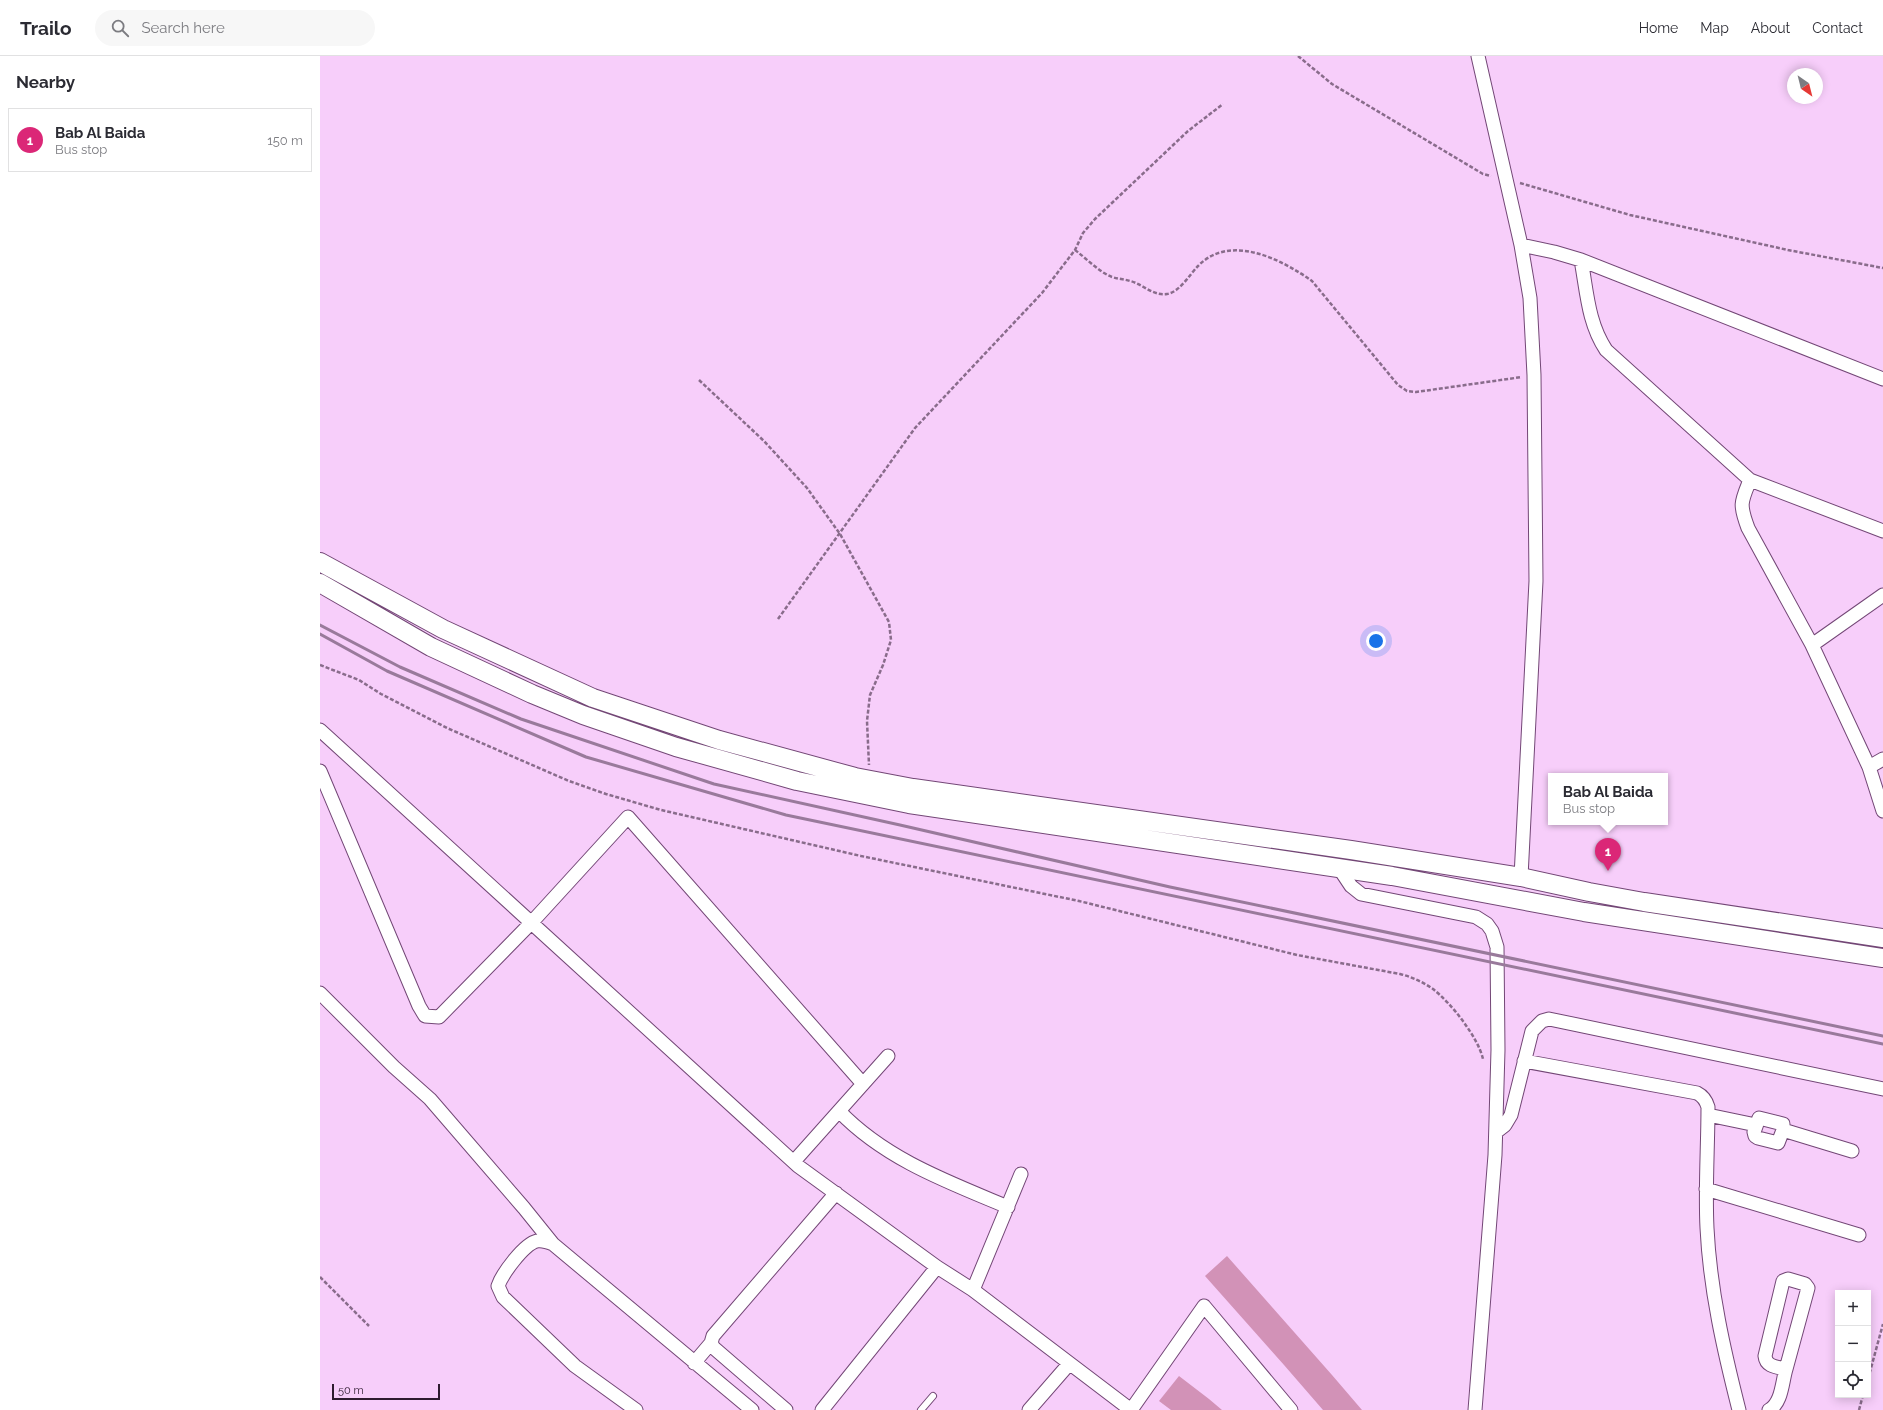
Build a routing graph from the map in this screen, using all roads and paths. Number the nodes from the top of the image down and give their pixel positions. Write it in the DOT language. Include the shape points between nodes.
graph roads {
  1 [pos="1298,56"];
  2 [pos="1478,56"];
  3 [pos="1223,104"];
  4 [pos="1507,180"];
  5 [pos="1521,245"];
  6 [pos="1075,250"];
  7 [pos="1581,260"];
  8 [pos="1883,268"];
  9 [pos="1534,375"];
  10 [pos="1883,379"];
  11 [pos="699,380"];
  12 [pos="1750,480"];
  13 [pos="1883,532"];
  14 [pos="840,534"];
  15 [pos="320,562"];
  16 [pos="320,583"];
  17 [pos="1883,596"];
  18 [pos="778,619"];
  19 [pos="1812,645"];
  20 [pos="320,664"];
  21 [pos="320,730"];
  22 [pos="1883,759"];
  23 [pos="1870,767"];
  24 [pos="320,771"];
  25 [pos="870,779"];
  26 [pos="1883,811"];
  27 [pos="1339,868"];
  28 [pos="1521,878"];
  29 [pos="532,922"];
  30 [pos="1883,938"];
  31 [pos="1883,958"];
  32 [pos="320,993"];
  33 [pos="888,1056"];
  34 [pos="1524,1061"];
  35 [pos="1484,1063"];
  36 [pos="863,1084"];
  37 [pos="1883,1089"];
  38 [pos="839,1111"];
  39 [pos="1708,1115"];
  40 [pos="1756,1125"];
  41 [pos="1783,1130"];
  42 [pos="1496,1132"];
  43 [pos="1852,1151"];
  44 [pos="795,1163"];
  45 [pos="1021,1174"];
  46 [pos="1706,1189"];
  47 [pos="836,1193"];
  48 [pos="1008,1207"];
  49 [pos="1858,1235"];
  50 [pos="552,1244"];
  51 [pos="937,1268"];
  52 [pos="320,1277"];
  53 [pos="973,1290"];
  54 [pos="1883,1324"];
  55 [pos="369,1326"];
  56 [pos="711,1343"];
  57 [pos="694,1363"];
  58 [pos="1069,1364"];
  59 [pos="1871,1368"];
  60 [pos="1786,1369"];
  61 [pos="933,1396"];
  62 [pos="1862,1398"];
  63 [pos="636,1410"];
  64 [pos="752,1410"];
  65 [pos="786,1410"];
  66 [pos="822,1410"];
  67 [pos="921,1410"];
  68 [pos="1029,1410"];
  69 [pos="1131,1410"];
  70 [pos="1291,1410"];
  71 [pos="1475,1410"];
  72 [pos="1740,1410"];
  73 [pos="1769,1410"];
  74 [pos="1859,1410"];
  1 -- 4 [label="path" via="1332,84 1483,174"];
  2 -- 4 [label="street"];
  3 -- 6 [label="path" via="1188,131 1095,219 1082,233"];
  4 -- 5 [label="street"];
  4 -- 8 [label="path" via="1630,215"];
  5 -- 7 [label="street"];
  5 -- 9 [label="street" via="1530,298"];
  6 -- 9 [label="path" via="1110,276 1131,281 1156,294 1168,294 1176,290 1210,255 1224,250 1256,253 1280,262 1312,281 1398,385 1407,391 1416,392"];
  6 -- 14 [label="path" via="1042,294 915,428"];
  7 -- 10 [label="street"];
  7 -- 12 [label="street" via="1592,322 1597,337 1606,350"];
  9 -- 28 [label="street" via="1536,580"];
  11 -- 14 [label="path" via="807,488"];
  12 -- 13 [label="street"];
  12 -- 19 [label="street" via="1741,503 1748,528"];
  14 -- 18 [label="path"];
  14 -- 25 [label="path" via="889,622 890,640 870,695 867,721"];
  15 -- 25 [label="street" via="442,629 593,698 719,740"];
  16 -- 27 [label="street" via="431,646 532,694 583,715 756,771 853,794 909,804"];
  17 -- 19 [label="street"];
  19 -- 23 [label="street"];
  20 -- 35 [label="path" via="359,680 447,728 568,781 661,810 861,856 1087,903 1297,954 1414,978 1434,990 1453,1009 1479,1046"];
  21 -- 29 [label="street"];
  22 -- 23 [label="street"];
  23 -- 26 [label="street"];
  24 -- 29 [label="street" via="418,1006 426,1016 439,1017"];
  25 -- 28 [label="street" via="913,788 1186,826"];
  27 -- 31 [label="street" via="1584,912"];
  27 -- 42 [label="street" via="1351,886 1361,894 1469,915 1482,920 1492,931 1497,947 1498,992"];
  28 -- 30 [label="street" via="1636,900"];
  29 -- 36 [label="street" via="628,817"];
  29 -- 44 [label="street"];
  32 -- 50 [label="street" via="430,1099"];
  33 -- 36 [label="street"];
  34 -- 37 [label="street" via="1532,1031 1542,1021 1549,1019"];
  34 -- 39 [label="street" via="1696,1093 1706,1101"];
  34 -- 42 [label="street" via="1511,1115 1505,1125"];
  36 -- 38 [label="street"];
  38 -- 44 [label="street"];
  38 -- 48 [label="street" via="865,1136 893,1154 946,1181"];
  39 -- 40 [label="street"];
  39 -- 46 [label="street"];
  40 -- 41 [label="street" via="1758,1119 1762,1118 1782,1124"];
  40 -- 41 [label="street" via="1756,1138 1776,1143 1780,1141"];
  41 -- 43 [label="street"];
  42 -- 71 [label="street"];
  44 -- 47 [label="street"];
  45 -- 48 [label="street"];
  46 -- 49 [label="street"];
  46 -- 72 [label="street" via="1707,1229 1716,1300 1725,1354"];
  47 -- 51 [label="street"];
  47 -- 56 [label="street" via="713,1336"];
  48 -- 53 [label="street"];
  50 -- 57 [label="street"];
  50 -- 63 [label="street" via="538,1241 530,1244 502,1275 498,1286 503,1297 575,1366"];
  51 -- 53 [label="street"];
  51 -- 66 [label="street"];
  52 -- 55 [label="path"];
  53 -- 58 [label="street"];
  54 -- 59 [label="path"];
  56 -- 57 [label="street"];
  56 -- 65 [label="street"];
  57 -- 64 [label="street"];
  58 -- 68 [label="street"];
  58 -- 69 [label="street"];
  60 -- 60 [label="street" via="1808,1288 1805,1284 1786,1279 1782,1281 1765,1356 1769,1365"];
  60 -- 73 [label="street" via="1778,1400"];
  61 -- 67 [label="lane"];
  62 -- 74 [label="path"];
  69 -- 70 [label="street" via="1204,1306"];
}
